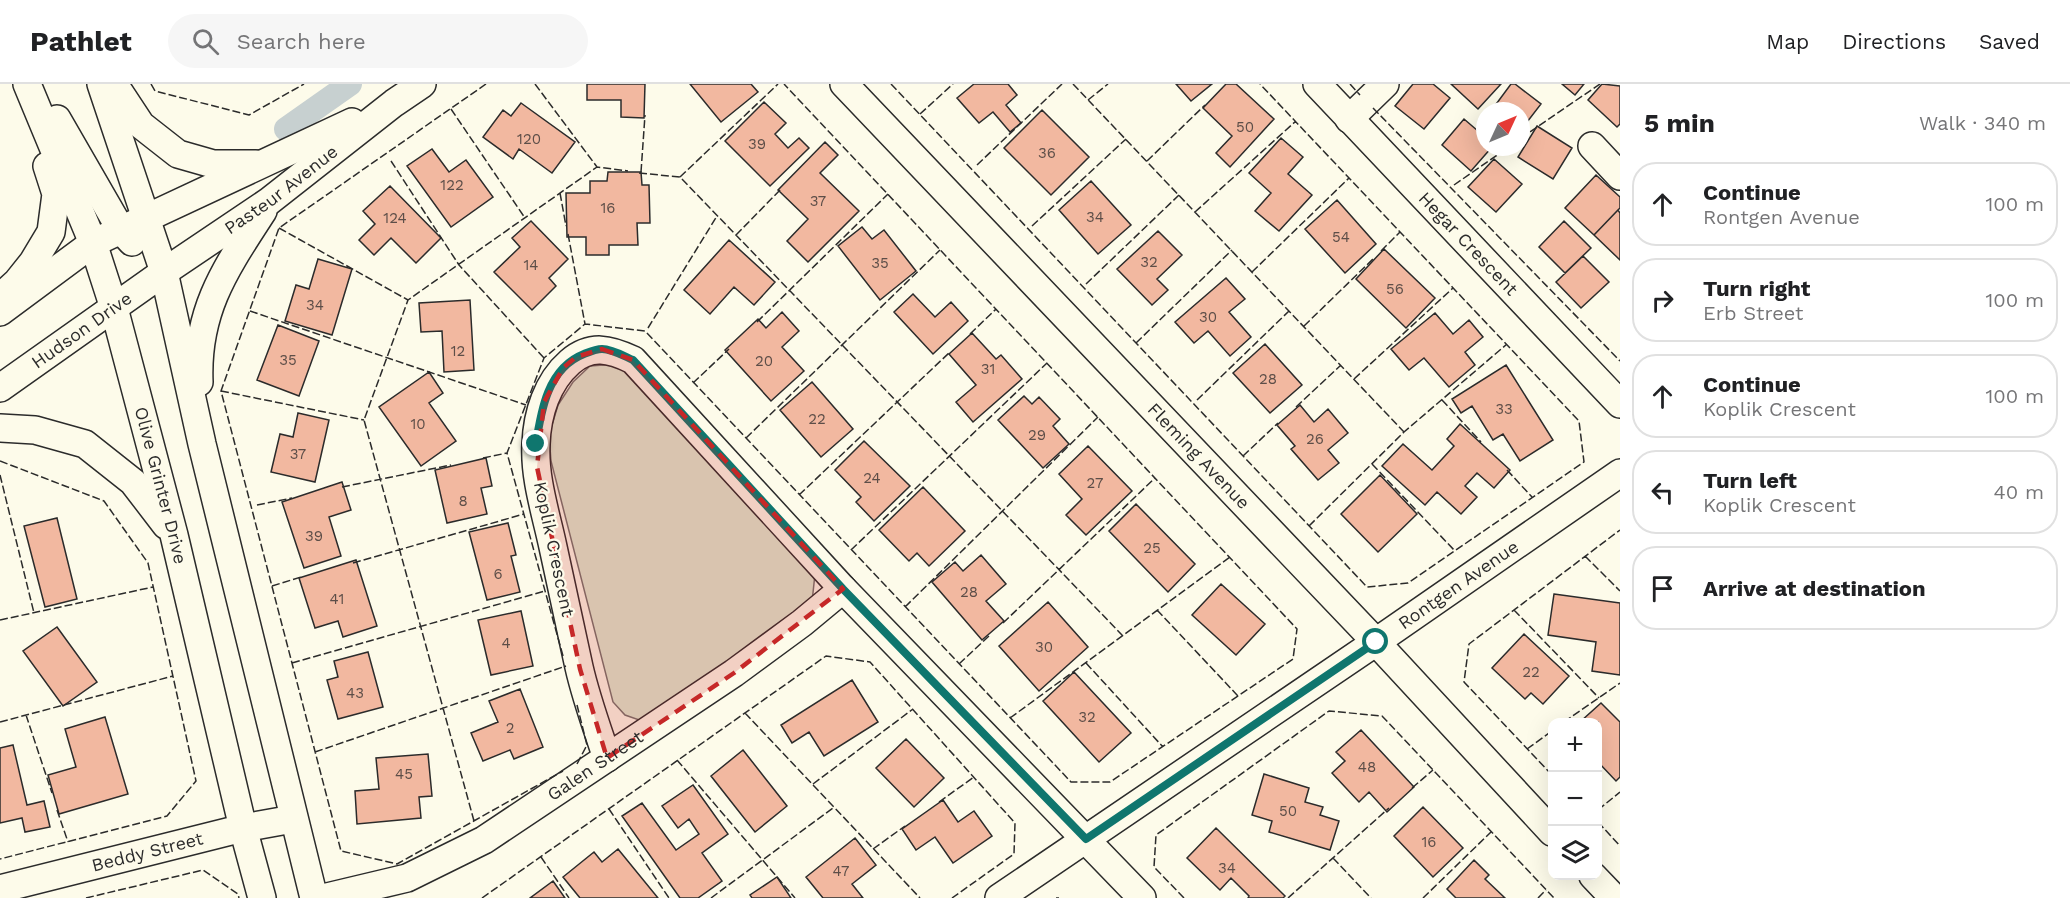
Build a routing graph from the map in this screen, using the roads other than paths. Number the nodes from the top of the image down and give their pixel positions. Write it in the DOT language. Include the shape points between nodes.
graph roads {
  1 [pos="21,84"];
  2 [pos="27,84"];
  3 [pos="37,84"];
  4 [pos="101,84"];
  5 [pos="114,84"];
  6 [pos="422,84"];
  7 [pos="844,84"];
  8 [pos="1317,84"];
  9 [pos="1385,84"];
  10 [pos="394,103"];
  11 [pos="1349,119"];
  12 [pos="1592,146"];
  13 [pos="264,164"];
  14 [pos="1620,176"];
  15 [pos="268,202"];
  16 [pos="146,219"];
  17 [pos="121,230"];
  18 [pos="93,243"];
  19 [pos="164,272"];
  20 [pos="0,298"];
  21 [pos="114,308"];
  22 [pos="0,312"];
  23 [pos="0,388"];
  24 [pos="1620,404"];
  25 [pos="0,428"];
  26 [pos="202,444"];
  27 [pos="1620,472"];
  28 [pos="174,535"];
  29 [pos="843,589"];
  30 [pos="1376,642"];
  31 [pos="607,758"];
  32 [pos="293,819"];
  33 [pos="243,828"];
  34 [pos="1548,828"];
  35 [pos="1086,839"];
  36 [pos="1597,880"];
  37 [pos="0,889"];
  38 [pos="262,898"];
  39 [pos="314,898"];
  40 [pos="323,898"];
  41 [pos="999,898"];
  42 [pos="1142,898"];
  43 [pos="1614,898"];
  1 -- 20 [label="street" via="56,194 51,232 33,262"];
  2 -- 18 [label="street, Olive Grinter Drive"];
  3 -- 17 [label="street"];
  4 -- 16 [label="street"];
  5 -- 13 [label="street" via="141,126 178,153 213,164"];
  6 -- 10 [label="street, Pasteur Avenue"];
  7 -- 30 [label="street, Fleming Avenue"];
  8 -- 11 [label="street, Hegar Crescent"];
  9 -- 11 [label="street"];
  10 -- 13 [label="street, Pasteur Avenue"];
  10 -- 15 [label="street, Pasteur Avenue"];
  11 -- 24 [label="street, Hegar Crescent"];
  12 -- 14 [label="street"];
  13 -- 16 [label="street, Pasteur Avenue"];
  15 -- 19 [label="street, Pasteur Avenue"];
  15 -- 26 [label="street" via="224,271 203,327 198,357"];
  16 -- 17 [label="street"];
  16 -- 19 [label="street"];
  17 -- 18 [label="street"];
  17 -- 19 [label="street"];
  18 -- 21 [label="street, Olive Grinter Drive"];
  18 -- 22 [label="street"];
  19 -- 21 [label="street, Hudson Drive"];
  19 -- 26 [label="street"];
  21 -- 23 [label="street, Hudson Drive"];
  21 -- 28 [label="street, Olive Grinter Drive"];
  25 -- 28 [label="street" via="35,430 85,444 133,483"];
  26 -- 32 [label="street"];
  27 -- 30 [label="street, Rontgen Avenue"];
  28 -- 33 [label="street, Olive Grinter Drive"];
  29 -- 31 [label="street, Galen Street" via="734,673"];
  29 -- 31 [label="street, Koplik Crescent" via="633,360 602,349 576,357 557,376 544,402 536,444 537,467 579,669"];
  29 -- 35 [label="street, Koplik Crescent"];
  30 -- 34 [label="street, Fleming Avenue"];
  30 -- 35 [label="street, Rontgen Avenue"];
  31 -- 40 [label="street, Galen Street" via="484,840 441,862 407,878"];
  32 -- 33 [label="street, Beddy Street"];
  32 -- 39 [label="street"];
  33 -- 37 [label="street, Beddy Street"];
  33 -- 38 [label="street, Olive Grinter Drive"];
  35 -- 41 [label="street, Rontgen Avenue"];
  35 -- 42 [label="street, Koplik Crescent"];
  36 -- 43 [label="street"];
}
